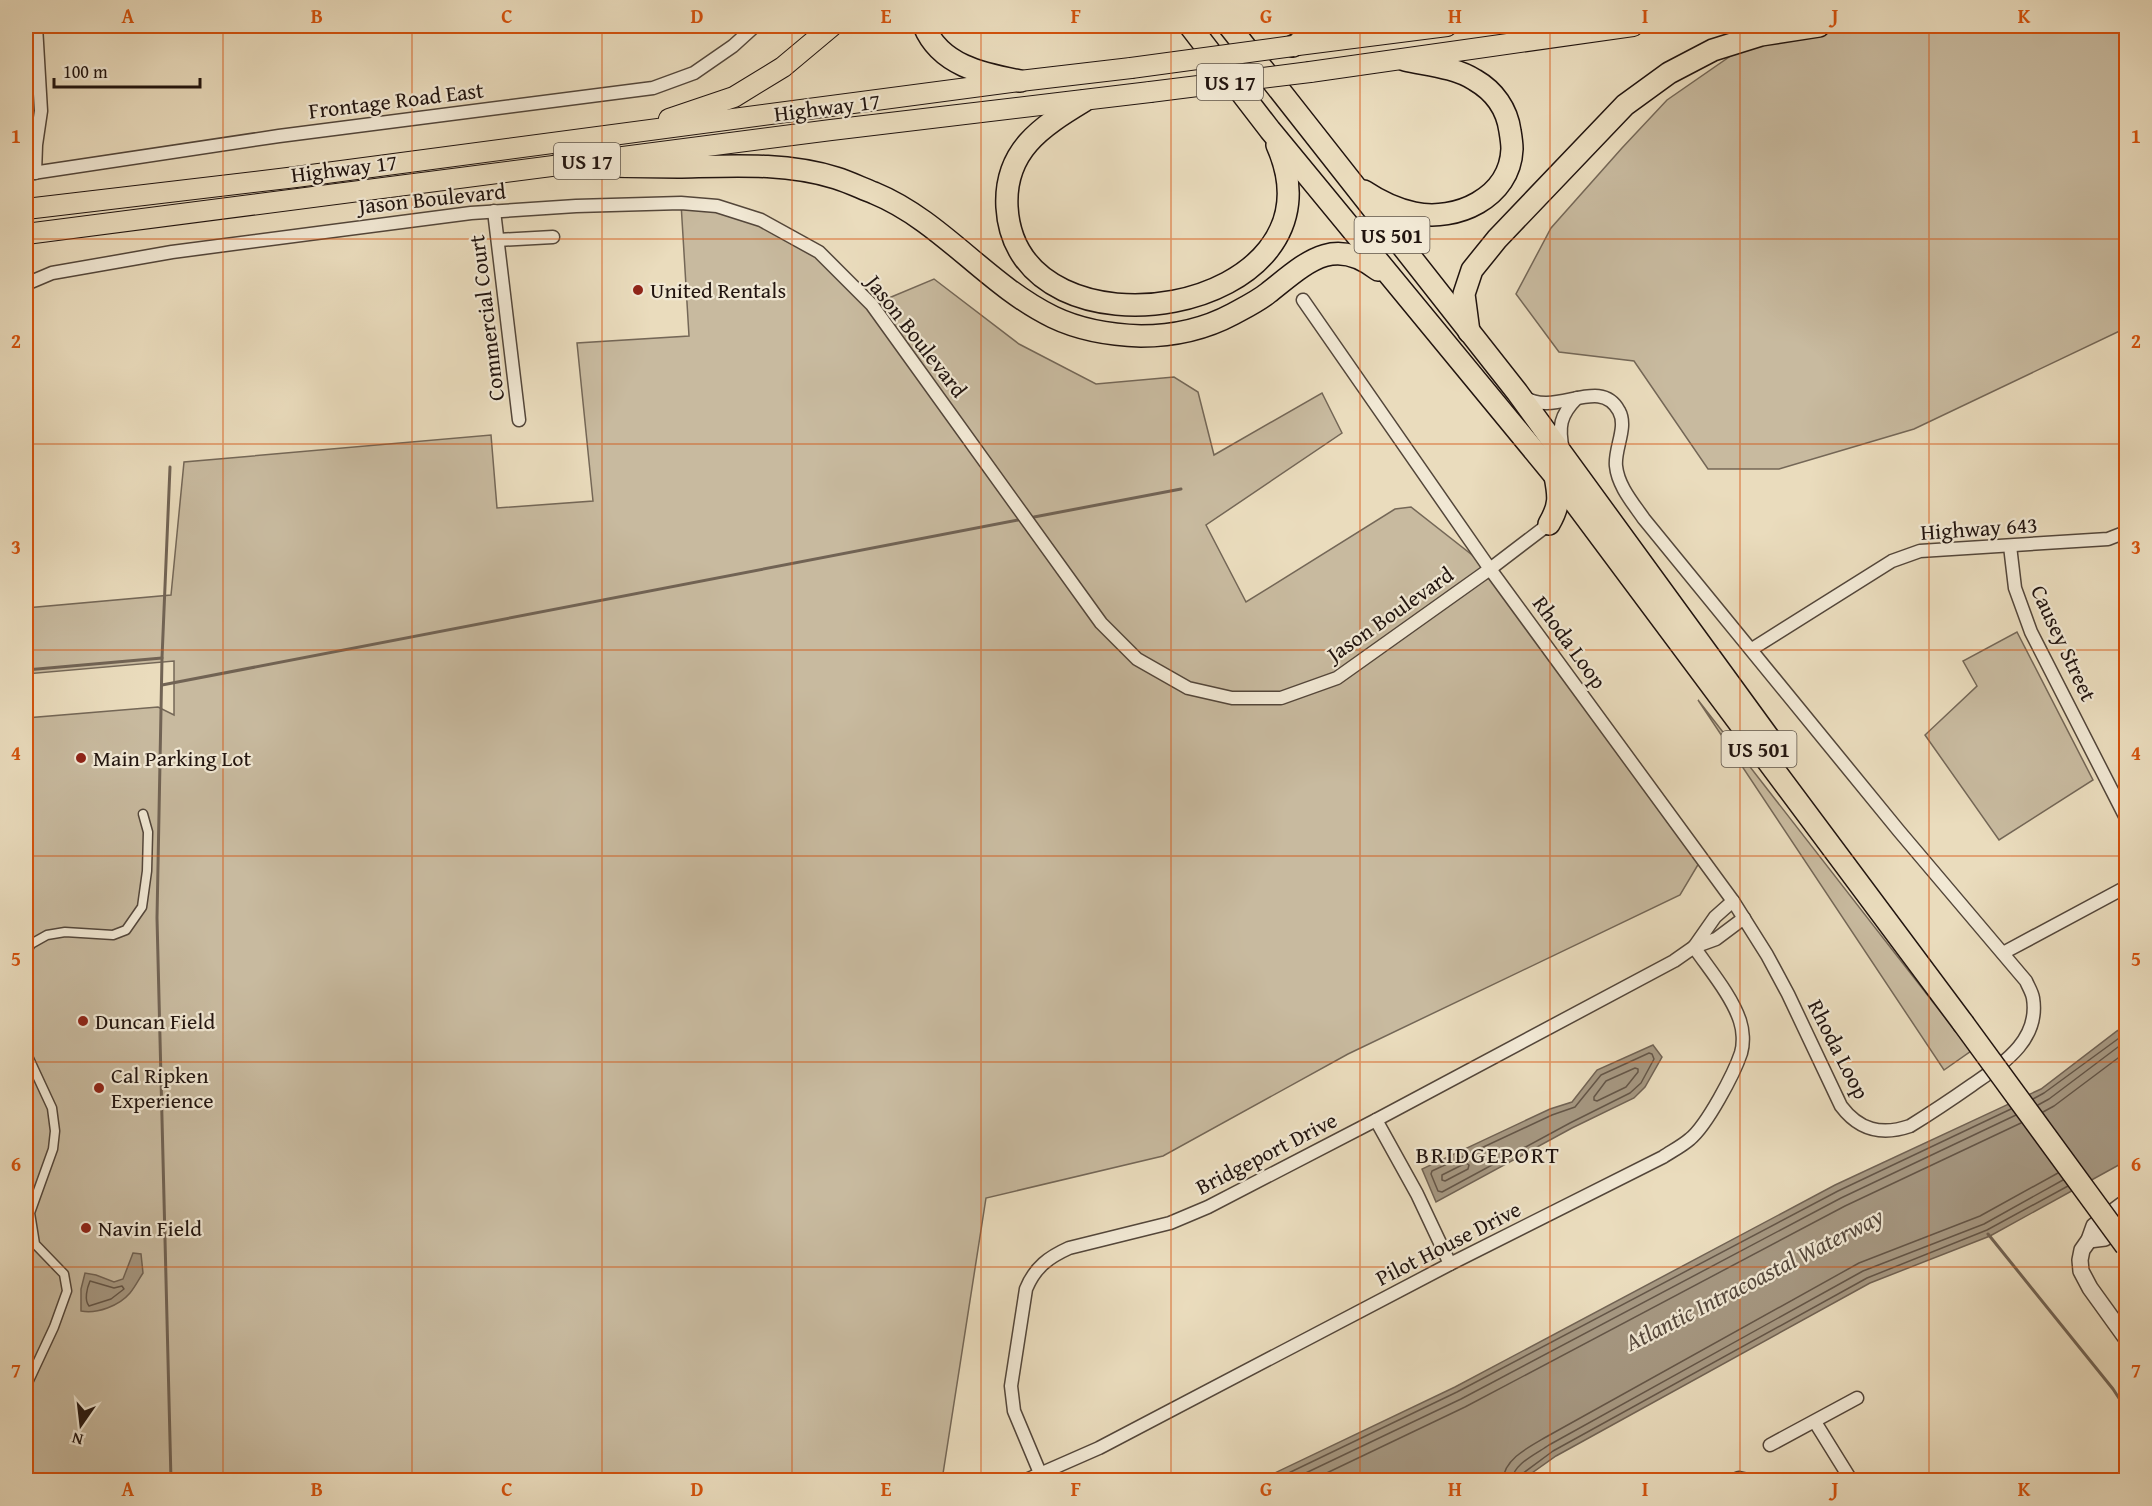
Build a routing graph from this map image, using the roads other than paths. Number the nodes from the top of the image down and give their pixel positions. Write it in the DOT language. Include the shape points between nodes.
graph roads {
  1 [pos="36,26"];
  2 [pos="755,26"];
  3 [pos="832,26"];
  4 [pos="924,26"];
  5 [pos="1190,26"];
  6 [pos="1331,26"];
  7 [pos="1447,26"];
  8 [pos="1633,26"];
  9 [pos="1819,26"];
  10 [pos="1230,27"];
  11 [pos="1293,46"];
  12 [pos="1405,60"];
  13 [pos="1020,81"];
  14 [pos="1084,101"];
  15 [pos="1270,130"];
  16 [pos="624,134"];
  17 [pos="560,164"];
  18 [pos="30,173"];
  19 [pos="1351,182"];
  20 [pos="26,209"];
  21 [pos="494,211"];
  22 [pos="26,234"];
  23 [pos="553,237"];
  24 [pos="498,240"];
  25 [pos="26,284"];
  26 [pos="1396,285"];
  27 [pos="1303,300"];
  28 [pos="1469,333"];
  29 [pos="1517,392"];
  30 [pos="1578,397"];
  31 [pos="519,420"];
  32 [pos="1565,457"];
  33 [pos="1555,476"];
  34 [pos="1549,524"];
  35 [pos="1596,531"];
  36 [pos="2127,532"];
  37 [pos="2010,546"];
  38 [pos="1490,569"];
  39 [pos="1752,649"];
  40 [pos="143,814"];
  41 [pos="2127,818"];
  42 [pos="2127,887"];
  43 [pos="1733,901"];
  44 [pos="1744,918"];
  45 [pos="1694,947"];
  46 [pos="26,952"];
  47 [pos="2002,953"];
  48 [pos="1968,1020"];
  49 [pos="26,1052"];
  50 [pos="1376,1120"];
  51 [pos="2127,1204"];
  52 [pos="2127,1223"];
  53 [pos="2089,1240"];
  54 [pos="2127,1246"];
  55 [pos="1450,1264"];
  56 [pos="2127,1338"];
  57 [pos="26,1387"];
  58 [pos="1857,1398"];
  59 [pos="1815,1422"];
  60 [pos="1770,1445"];
  61 [pos="1040,1473"];
  62 [pos="1026,1480"];
  63 [pos="1734,1480"];
  64 [pos="1748,1480"];
  65 [pos="1851,1480"];
  1 -- 18 [label="street" via="41,111"];
  2 -- 18 [label="street, Frontage Road East" via="694,73 653,88"];
  3 -- 16 [label="highway" via="783,68 734,97"];
  4 -- 13 [label="highway" via="934,46 948,58 987,75"];
  5 -- 15 [label="highway, US 501"];
  6 -- 11 [label="highway"];
  7 -- 11 [label="highway, Highway 17 / US 17"];
  8 -- 12 [label="highway, Highway 17 / US 17"];
  9 -- 28 [label="highway" via="1761,35 1713,50 1669,73 1624,105 1472,270 1464,294"];
  10 -- 19 [label="highway, US 501"];
  11 -- 13 [label="highway, Highway 17 / US 17, bridge"];
  12 -- 14 [label="highway, Highway 17 / US 17, bridge"];
  12 -- 19 [label="highway" via="1458,72 1475,80 1503,105 1512,149 1507,171 1495,189 1478,203 1458,212 1437,215 1395,208"];
  13 -- 16 [label="highway, Highway 17 / US 17"];
  14 -- 15 [label="highway" via="1050,122 1021,149 1010,172 1008,225 1024,259 1054,285 1116,304 1142,306 1191,298 1244,274 1263,255 1285,215 1289,184"];
  14 -- 17 [label="highway, Highway 17 / US 17"];
  15 -- 26 [label="highway, US 501"];
  16 -- 20 [label="highway, Highway 17 / US 17"];
  17 -- 22 [label="highway, Highway 17 / US 17"];
  17 -- 26 [label="highway" via="753,165 835,178 877,194 931,226 1044,312 1081,328 1111,333 1166,334 1210,324 1266,295 1317,258 1342,252 1365,260"];
  19 -- 28 [label="highway, US 501"];
  21 -- 24 [label="street, Commercial Court"];
  21 -- 25 [label="street, Jason Boulevard" via="172,252 52,273"];
  21 -- 38 [label="street, Jason Boulevard" via="669,203 717,206 761,220 819,252 872,305 1101,623 1137,659 1188,688 1232,698 1281,698 1337,678"];
  23 -- 24 [label="street"];
  24 -- 31 [label="street, Commercial Court"];
  26 -- 33 [label="highway, US 501"];
  27 -- 38 [label="street, Rhoda Loop"];
  28 -- 29 [label="highway, US 501"];
  29 -- 30 [label="street" via="1537,403 1557,404"];
  29 -- 32 [label="highway, US 501"];
  30 -- 32 [label="street" via="1563,416 1561,439"];
  30 -- 39 [label="street, Rhoda Loop" via="1600,396 1619,411 1622,423 1616,458 1618,480 1644,519"];
  32 -- 48 [label="highway, US 501"];
  33 -- 34 [label="highway" via="1559,496"];
  33 -- 35 [label="highway, US 501"];
  34 -- 35 [label="highway" via="1575,523"];
  34 -- 38 [label="street, Jason Boulevard"];
  35 -- 48 [label="highway, US 501"];
  36 -- 37 [label="street, Highway 643" via="2108,539"];
  37 -- 39 [label="street, Highway 643" via="1920,551 1892,561"];
  37 -- 41 [label="street, Causey Street" via="2014,588 2031,632"];
  38 -- 43 [label="street, Rhoda Loop"];
  39 -- 47 [label="street, Rhoda Loop"];
  40 -- 46 [label="street" via="148,832 142,907 126,930 113,935 47,935 31,944"];
  42 -- 47 [label="street"];
  43 -- 44 [label="street, Rhoda Loop"];
  43 -- 45 [label="street, Bridgeport Drive"];
  44 -- 45 [label="street, Bridgeport Drive" via="1716,939"];
  44 -- 47 [label="street, Rhoda Loop" via="1788,994 1841,1106 1851,1118 1882,1132 1910,1126 2002,1065 2019,1048 2028,1032 2033,998 2026,981"];
  45 -- 50 [label="street, Bridgeport Drive"];
  45 -- 55 [label="street, Pilot House Drive" via="1734,1007 1743,1037 1742,1051 1704,1123 1690,1139 1663,1157"];
  48 -- 52 [label="highway, US 501"];
  48 -- 54 [label="highway, US 501, bridge"];
  49 -- 57 [label="street" via="52,1108 55,1131 53,1149 30,1213 35,1244 64,1274 67,1291"];
  50 -- 55 [label="street"];
  50 -- 61 [label="street, Bridgeport Drive" via="1208,1207 1170,1223 1069,1248 1041,1264 1026,1288 1011,1386 1014,1411"];
  51 -- 53 [label="street" via="2094,1226"];
  52 -- 53 [label="street" via="2105,1238"];
  53 -- 56 [label="street" via="2082,1250 2081,1271"];
  55 -- 61 [label="street, Pilot House Drive" via="1099,1448"];
  58 -- 59 [label="street"];
  59 -- 60 [label="street"];
  59 -- 65 [label="street"];
  61 -- 62 [label="street, Pilot House Drive"];
  63 -- 64 [label="street"];
}
